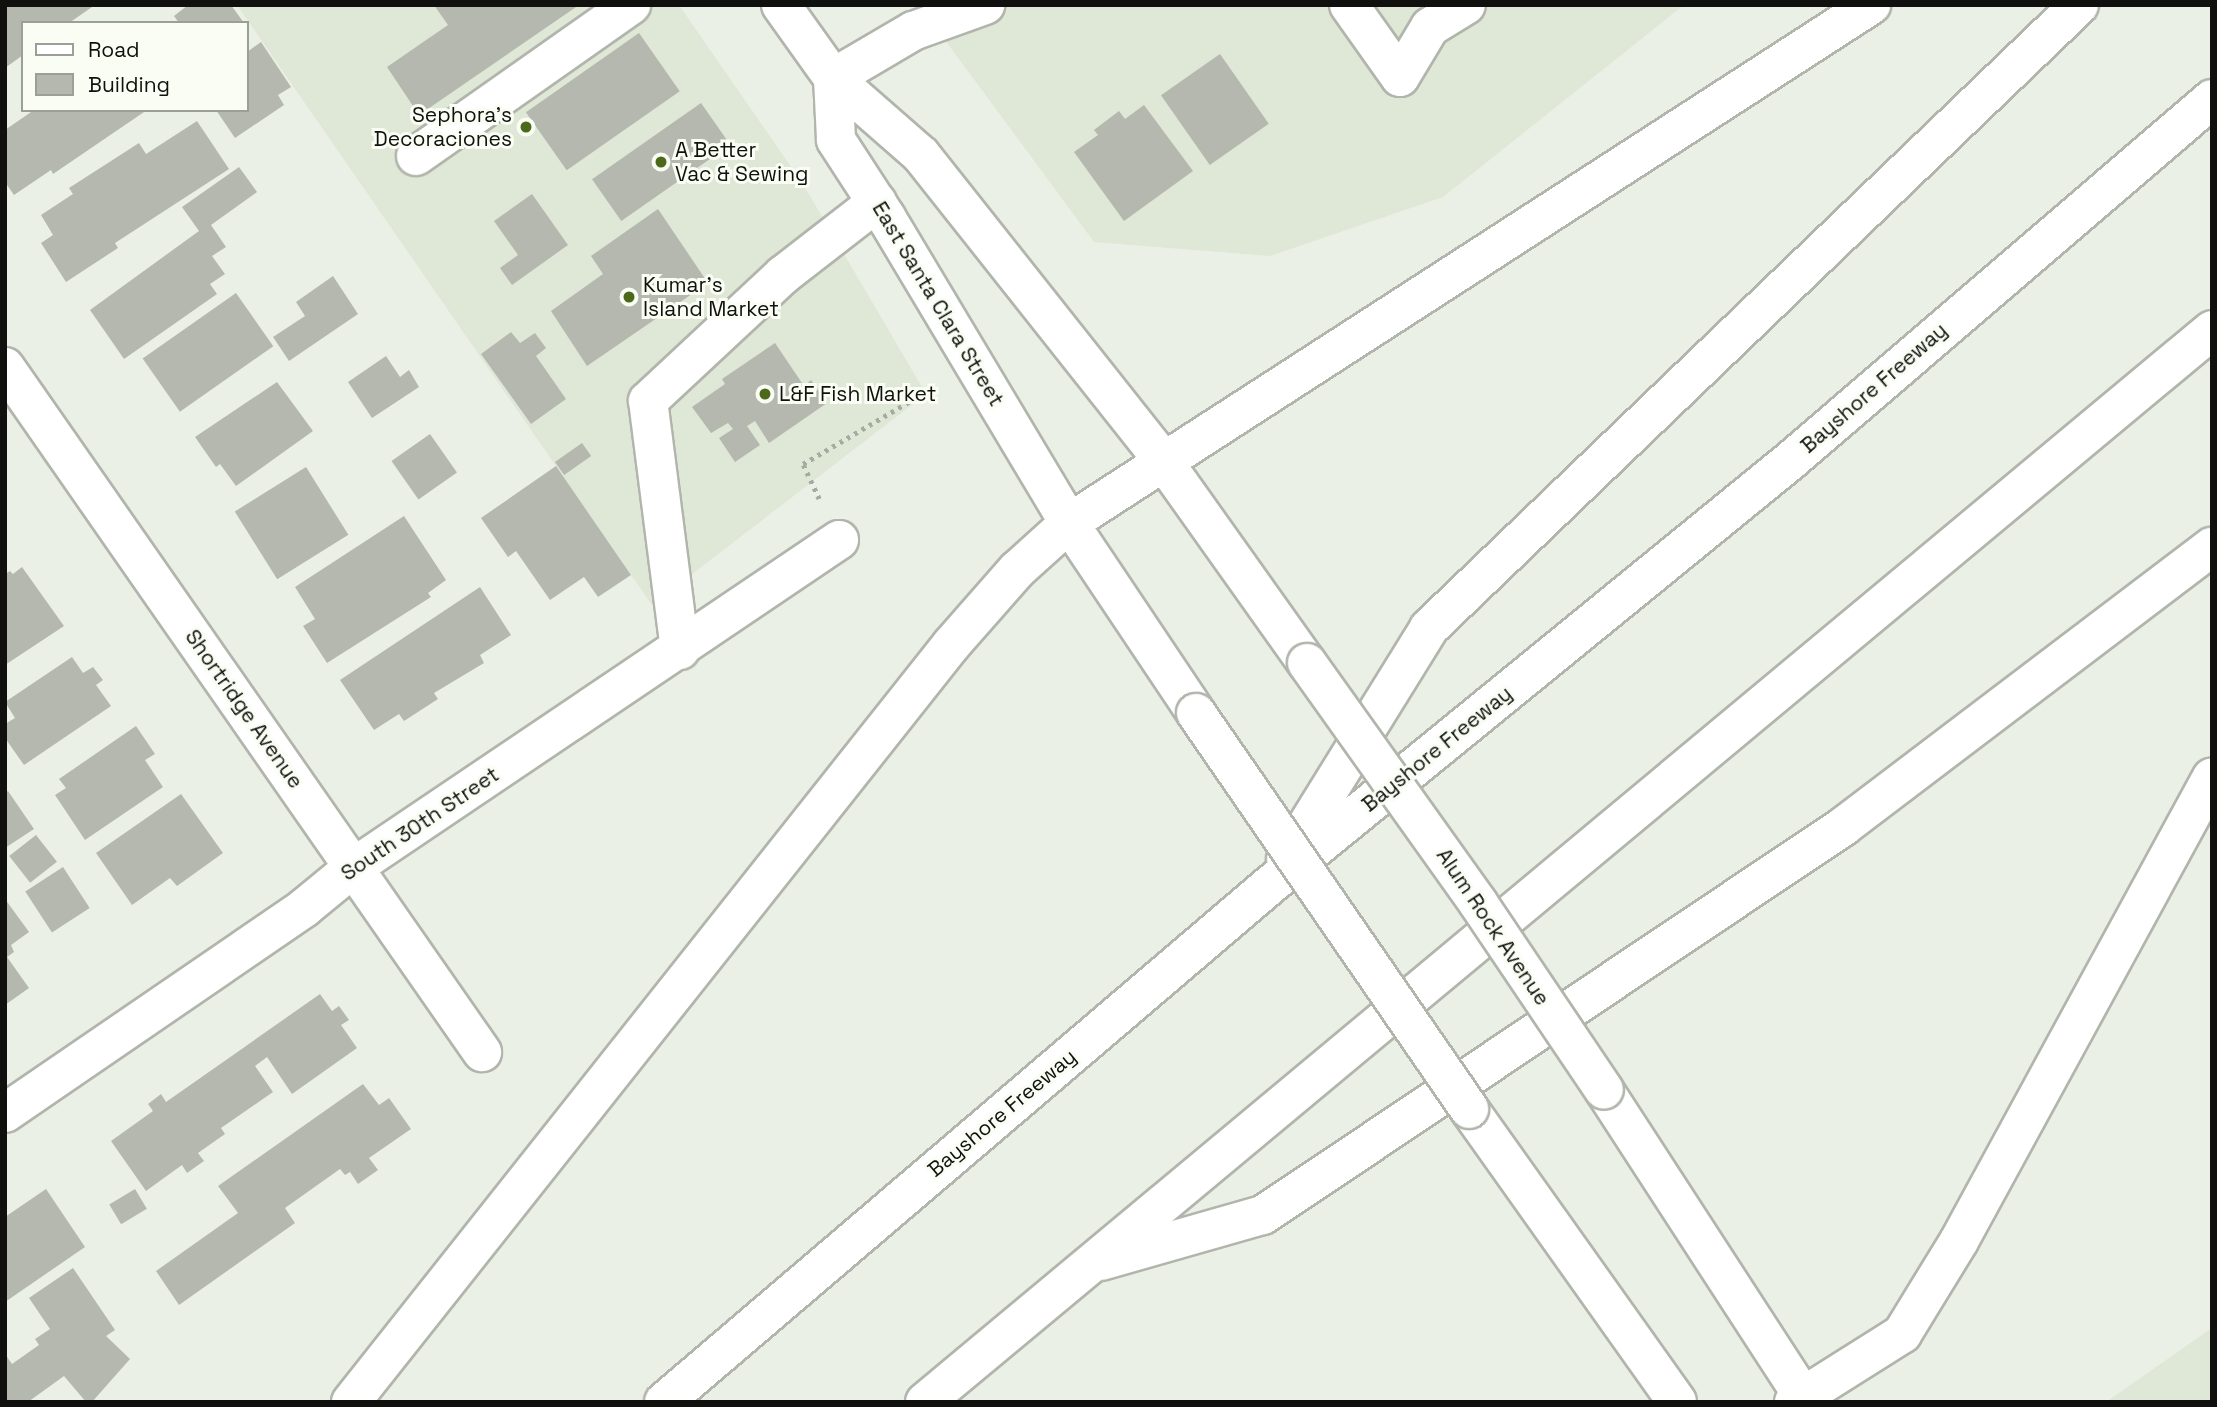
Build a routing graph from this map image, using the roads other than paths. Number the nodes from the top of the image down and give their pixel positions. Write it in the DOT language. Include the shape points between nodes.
graph roads {
  1 [pos="631,5"];
  2 [pos="781,5"];
  3 [pos="1349,5"];
  4 [pos="1466,5"];
  5 [pos="1871,5"];
  6 [pos="2079,5"];
  7 [pos="977,8"];
  8 [pos="833,78"];
  9 [pos="2212,99"];
  10 [pos="416,156"];
  11 [pos="877,202"];
  12 [pos="2212,330"];
  13 [pos="5,367"];
  14 [pos="1164,462"];
  15 [pos="1069,523"];
  16 [pos="839,540"];
  17 [pos="2212,547"];
  18 [pos="680,650"];
  19 [pos="2212,777"];
  20 [pos="354,867"];
  21 [pos="1270,885"];
  22 [pos="482,1052"];
  23 [pos="5,1113"];
  24 [pos="1086,1266"];
  25 [pos="1801,1400"];
  26 [pos="351,1402"];
  27 [pos="664,1402"];
  28 [pos="925,1402"];
  29 [pos="1676,1402"];
  1 -- 10 [label="main road"];
  2 -- 8 [label="main road"];
  3 -- 4 [label="main road" via="1401,78 1430,27"];
  5 -- 14 [label="main road"];
  6 -- 21 [label="main road" via="1429,628"];
  7 -- 8 [label="main road" via="913,31"];
  8 -- 11 [label="main road, East Santa Clara Street" via="836,140"];
  8 -- 14 [label="main road" via="921,155"];
  9 -- 21 [label="main road, Bayshore Freeway" via="1790,461"];
  11 -- 15 [label="main road, East Santa Clara Street"];
  11 -- 18 [label="main road" via="783,275 648,401"];
  12 -- 24 [label="main road"];
  13 -- 20 [label="main road, Shortridge Avenue"];
  14 -- 15 [label="main road"];
  14 -- 25 [label="main road, Alum Rock Avenue, bridge" via="1478,903 1604,1090"];
  15 -- 26 [label="main road" via="1017,570 951,645"];
  15 -- 29 [label="main road, bridge"];
  16 -- 18 [label="main road, South 30th Street"];
  17 -- 24 [label="main road" via="1844,826 1263,1215"];
  18 -- 20 [label="main road, South 30th Street"];
  19 -- 25 [label="main road" via="1959,1241 1902,1334"];
  20 -- 22 [label="main road, Shortridge Avenue"];
  20 -- 23 [label="main road, South 30th Street" via="304,908"];
  21 -- 27 [label="main road, Bayshore Freeway"];
  24 -- 28 [label="main road"];
}
